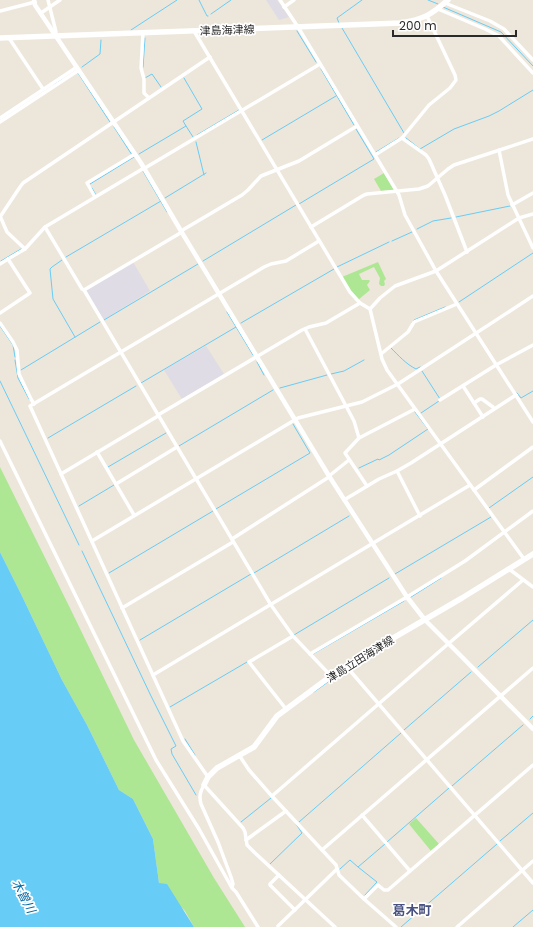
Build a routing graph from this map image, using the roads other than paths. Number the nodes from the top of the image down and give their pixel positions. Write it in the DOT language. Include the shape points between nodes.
graph roads {
  1 [pos="48,0"];
  2 [pos="60,0"];
  3 [pos="280,0"];
  4 [pos="294,0"];
  5 [pos="34,1"];
  6 [pos="445,2"];
  7 [pos="50,6"];
  8 [pos="284,6"];
  9 [pos="438,8"];
  10 [pos="0,11"];
  11 [pos="41,13"];
  12 [pos="427,16"];
  13 [pos="298,27"];
  14 [pos="194,31"];
  15 [pos="143,33"];
  16 [pos="56,34"];
  17 [pos="4,39"];
  18 [pos="210,57"];
  19 [pos="533,60"];
  20 [pos="320,64"];
  21 [pos="78,68"];
  22 [pos="533,73"];
  23 [pos="43,90"];
  24 [pos="149,98"];
  25 [pos="242,111"];
  26 [pos="0,118"];
  27 [pos="0,122"];
  28 [pos="114,122"];
  29 [pos="357,126"];
  30 [pos="402,138"];
  31 [pos="533,139"];
  32 [pos="498,150"];
  33 [pos="135,154"];
  34 [pos="375,155"];
  35 [pos="144,168"];
  36 [pos="276,170"];
  37 [pos="437,178"];
  38 [pos="396,191"];
  39 [pos="533,193"];
  40 [pos="95,197"];
  41 [pos="512,204"];
  42 [pos="533,214"];
  43 [pos="0,216"];
  44 [pos="519,218"];
  45 [pos="45,227"];
  46 [pos="311,227"];
  47 [pos="182,232"];
  48 [pos="319,241"];
  49 [pos="533,248"];
  50 [pos="25,249"];
  51 [pos="467,252"];
  52 [pos="8,259"];
  53 [pos="0,264"];
  54 [pos="436,271"];
  55 [pos="84,290"];
  56 [pos="220,294"];
  57 [pos="533,296"];
  58 [pos="360,303"];
  59 [pos="457,304"];
  60 [pos="370,309"];
  61 [pos="0,313"];
  62 [pos="0,323"];
  63 [pos="305,329"];
  64 [pos="476,334"];
  65 [pos="533,345"];
  66 [pos="121,353"];
  67 [pos="381,354"];
  68 [pos="257,356"];
  69 [pos="496,365"];
  70 [pos="398,384"];
  71 [pos="463,386"];
  72 [pos="516,395"];
  73 [pos="440,400"];
  74 [pos="474,403"];
  75 [pos="34,404"];
  76 [pos="346,405"];
  77 [pos="415,409"];
  78 [pos="494,409"];
  79 [pos="158,415"];
  80 [pos="483,417"];
  81 [pos="295,420"];
  82 [pos="533,422"];
  83 [pos="360,438"];
  84 [pos="0,440"];
  85 [pos="441,444"];
  86 [pos="177,447"];
  87 [pos="533,447"];
  88 [pos="98,452"];
  89 [pos="349,460"];
  90 [pos="397,471"];
  91 [pos="61,474"];
  92 [pos="329,477"];
  93 [pos="196,479"];
  94 [pos="116,484"];
  95 [pos="470,485"];
  96 [pos="367,486"];
  97 [pos="474,490"];
  98 [pos="344,500"];
  99 [pos="533,511"];
  100 [pos="134,515"];
  101 [pos="420,516"];
  102 [pos="504,532"];
  103 [pos="233,540"];
  104 [pos="92,541"];
  105 [pos="372,545"];
  106 [pos="533,554"];
  107 [pos="524,559"];
  108 [pos="509,569"];
  109 [pos="523,580"];
  110 [pos="533,587"];
  111 [pos="407,598"];
  112 [pos="271,605"];
  113 [pos="122,608"];
  114 [pos="425,620"];
  115 [pos="294,636"];
  116 [pos="448,644"];
  117 [pos="310,654"];
  118 [pos="346,666"];
  119 [pos="533,668"];
  120 [pos="153,675"];
  121 [pos="331,676"];
  122 [pos="500,696"];
  123 [pos="378,704"];
  124 [pos="286,709"];
  125 [pos="533,729"];
  126 [pos="239,756"];
  127 [pos="426,760"];
  128 [pos="533,765"];
  129 [pos="208,777"];
  130 [pos="204,785"];
  131 [pos="272,796"];
  132 [pos="286,811"];
  133 [pos="474,815"];
  134 [pos="362,816"];
  135 [pos="246,840"];
  136 [pos="322,850"];
  137 [pos="533,861"];
  138 [pos="337,869"];
  139 [pos="522,870"];
  140 [pos="410,871"];
  141 [pos="279,875"];
  142 [pos="533,883"];
  143 [pos="232,888"];
  144 [pos="305,900"];
  145 [pos="364,900"];
  146 [pos="295,910"];
  147 [pos="278,926"];
  148 [pos="258,927"];
  149 [pos="335,927"];
  150 [pos="396,927"];
  151 [pos="457,927"];
  1 -- 7 [label="street"];
  2 -- 7 [label="street"];
  3 -- 8 [label="street"];
  4 -- 8 [label="street"];
  5 -- 10 [label="street"];
  5 -- 11 [label="street"];
  6 -- 9 [label="main road, 津島海津線"];
  6 -- 19 [label="street" via="504,29"];
  7 -- 11 [label="street"];
  7 -- 16 [label="street"];
  8 -- 13 [label="street"];
  9 -- 12 [label="main road, 津島海津線"];
  9 -- 22 [label="street" via="499,36"];
  11 -- 16 [label="street"];
  12 -- 13 [label="main road, 津島海津線" via="401,23"];
  12 -- 30 [label="street" via="456,80 429,105"];
  13 -- 14 [label="main road, 津島海津線"];
  13 -- 20 [label="street"];
  14 -- 15 [label="main road, 津島海津線"];
  14 -- 18 [label="street"];
  15 -- 16 [label="main road, 津島海津線"];
  15 -- 24 [label="street" via="141,68 144,93"];
  16 -- 17 [label="main road, 津島海津線"];
  16 -- 21 [label="street"];
  17 -- 23 [label="street"];
  18 -- 24 [label="street"];
  18 -- 25 [label="street"];
  20 -- 25 [label="street"];
  20 -- 29 [label="street"];
  21 -- 23 [label="street"];
  21 -- 27 [label="street"];
  21 -- 28 [label="street"];
  23 -- 26 [label="street"];
  24 -- 28 [label="street"];
  25 -- 35 [label="street"];
  25 -- 36 [label="street"];
  28 -- 33 [label="street"];
  28 -- 43 [label="street" via="20,186"];
  29 -- 34 [label="street"];
  29 -- 36 [label="street" via="298,161"];
  30 -- 34 [label="street"];
  30 -- 37 [label="street" via="428,158"];
  31 -- 32 [label="street"];
  32 -- 37 [label="street" via="454,165"];
  32 -- 41 [label="street"];
  33 -- 35 [label="street"];
  33 -- 40 [label="street" via="87,183"];
  34 -- 38 [label="street"];
  35 -- 40 [label="street"];
  35 -- 47 [label="street"];
  36 -- 46 [label="street"];
  36 -- 47 [label="street" via="261,176 242,195"];
  37 -- 38 [label="street" via="428,186 419,189"];
  37 -- 51 [label="street"];
  38 -- 46 [label="street" via="364,195"];
  38 -- 54 [label="street" via="405,215"];
  39 -- 41 [label="street"];
  40 -- 45 [label="street"];
  41 -- 44 [label="street"];
  42 -- 44 [label="street"];
  43 -- 50 [label="street" via="7,232"];
  44 -- 49 [label="street"];
  44 -- 51 [label="street"];
  45 -- 50 [label="street"];
  45 -- 55 [label="street"];
  46 -- 48 [label="street"];
  47 -- 55 [label="street"];
  47 -- 56 [label="street"];
  48 -- 56 [label="street" via="286,261 264,267"];
  48 -- 58 [label="street" via="350,292"];
  50 -- 52 [label="street"];
  51 -- 54 [label="street"];
  52 -- 53 [label="street"];
  52 -- 61 [label="street" via="30,293"];
  54 -- 59 [label="street"];
  54 -- 60 [label="street" via="395,286"];
  55 -- 66 [label="street"];
  56 -- 66 [label="street"];
  56 -- 68 [label="street"];
  57 -- 64 [label="street"];
  58 -- 60 [label="street"];
  58 -- 63 [label="street" via="326,323"];
  59 -- 64 [label="street"];
  59 -- 67 [label="street" via="414,322 408,332"];
  60 -- 67 [label="street"];
  62 -- 75 [label="street" via="13,342 19,374"];
  63 -- 68 [label="street"];
  63 -- 76 [label="street"];
  64 -- 69 [label="street"];
  64 -- 70 [label="street"];
  65 -- 69 [label="street"];
  66 -- 75 [label="street"];
  66 -- 79 [label="street"];
  67 -- 70 [label="street" via="387,370"];
  68 -- 79 [label="street"];
  68 -- 81 [label="street"];
  69 -- 71 [label="street"];
  69 -- 72 [label="street"];
  70 -- 76 [label="street" via="362,402"];
  70 -- 77 [label="street"];
  71 -- 73 [label="street"];
  71 -- 74 [label="street"];
  72 -- 78 [label="street"];
  72 -- 82 [label="street"];
  74 -- 78 [label="street" via="482,399"];
  74 -- 80 [label="street"];
  75 -- 91 [label="street" via="30,406"];
  76 -- 81 [label="street"];
  76 -- 83 [label="street"];
  77 -- 83 [label="street"];
  77 -- 85 [label="street"];
  78 -- 80 [label="street"];
  79 -- 86 [label="street"];
  79 -- 88 [label="street"];
  80 -- 85 [label="street"];
  81 -- 92 [label="street"];
  81 -- 93 [label="street"];
  83 -- 89 [label="street" via="345,453"];
  84 -- 143 [label="street" via="156,760"];
  85 -- 90 [label="street"];
  85 -- 95 [label="street"];
  86 -- 93 [label="street"];
  86 -- 94 [label="street"];
  87 -- 97 [label="street"];
  88 -- 91 [label="street"];
  88 -- 94 [label="street"];
  89 -- 92 [label="street"];
  89 -- 96 [label="street"];
  90 -- 96 [label="street"];
  90 -- 101 [label="street"];
  91 -- 104 [label="street"];
  92 -- 98 [label="street"];
  92 -- 103 [label="street"];
  93 -- 100 [label="street"];
  93 -- 103 [label="street"];
  94 -- 100 [label="street"];
  95 -- 97 [label="street"];
  95 -- 101 [label="street"];
  96 -- 98 [label="street"];
  97 -- 102 [label="street"];
  98 -- 105 [label="street"];
  99 -- 102 [label="street"];
  100 -- 104 [label="street"];
  101 -- 105 [label="street"];
  102 -- 107 [label="street"];
  102 -- 111 [label="street"];
  103 -- 112 [label="street"];
  103 -- 113 [label="street"];
  104 -- 113 [label="street"];
  105 -- 111 [label="street"];
  105 -- 112 [label="street"];
  106 -- 107 [label="main road, 津島立田海津線"];
  107 -- 108 [label="main road, 津島立田海津線"];
  108 -- 109 [label="street"];
  108 -- 114 [label="main road, 津島立田海津線"];
  109 -- 110 [label="street"];
  109 -- 116 [label="street"];
  111 -- 114 [label="street"];
  111 -- 117 [label="street"];
  112 -- 115 [label="street"];
  112 -- 120 [label="street"];
  113 -- 120 [label="street"];
  114 -- 116 [label="street"];
  114 -- 118 [label="main road, 津島立田海津線"];
  115 -- 117 [label="street"];
  115 -- 124 [label="street" via="249,662"];
  116 -- 122 [label="street"];
  116 -- 123 [label="street"];
  117 -- 121 [label="street"];
  118 -- 121 [label="main road, 津島立田海津線"];
  118 -- 123 [label="street"];
  119 -- 122 [label="street"];
  120 -- 129 [label="street" via="183,741"];
  121 -- 124 [label="main road, 津島立田海津線"];
  122 -- 125 [label="street"];
  122 -- 127 [label="street"];
  123 -- 127 [label="street"];
  123 -- 131 [label="street"];
  124 -- 126 [label="main road, 津島立田海津線" via="277,716 254,747"];
  126 -- 129 [label="main road, 津島立田海津線" via="216,768"];
  126 -- 131 [label="street"];
  127 -- 133 [label="street"];
  127 -- 134 [label="street"];
  128 -- 133 [label="street"];
  129 -- 130 [label="main road, 津島立田海津線"];
  130 -- 135 [label="street" via="243,828"];
  130 -- 143 [label="street" via="199,798 231,877"];
  131 -- 132 [label="street"];
  132 -- 135 [label="street"];
  132 -- 136 [label="street"];
  133 -- 139 [label="street"];
  133 -- 140 [label="street"];
  134 -- 136 [label="street"];
  134 -- 140 [label="street"];
  135 -- 141 [label="street" via="247,845"];
  136 -- 138 [label="street"];
  137 -- 139 [label="street"];
  138 -- 144 [label="street"];
  138 -- 145 [label="street" via="339,875"];
  139 -- 142 [label="street"];
  139 -- 151 [label="street"];
  140 -- 145 [label="street" via="388,890 376,886"];
  141 -- 144 [label="street"];
  141 -- 146 [label="street" via="270,885"];
  143 -- 148 [label="street"];
  144 -- 146 [label="street"];
  144 -- 149 [label="street"];
  145 -- 150 [label="street"];
  146 -- 147 [label="street"];
}
